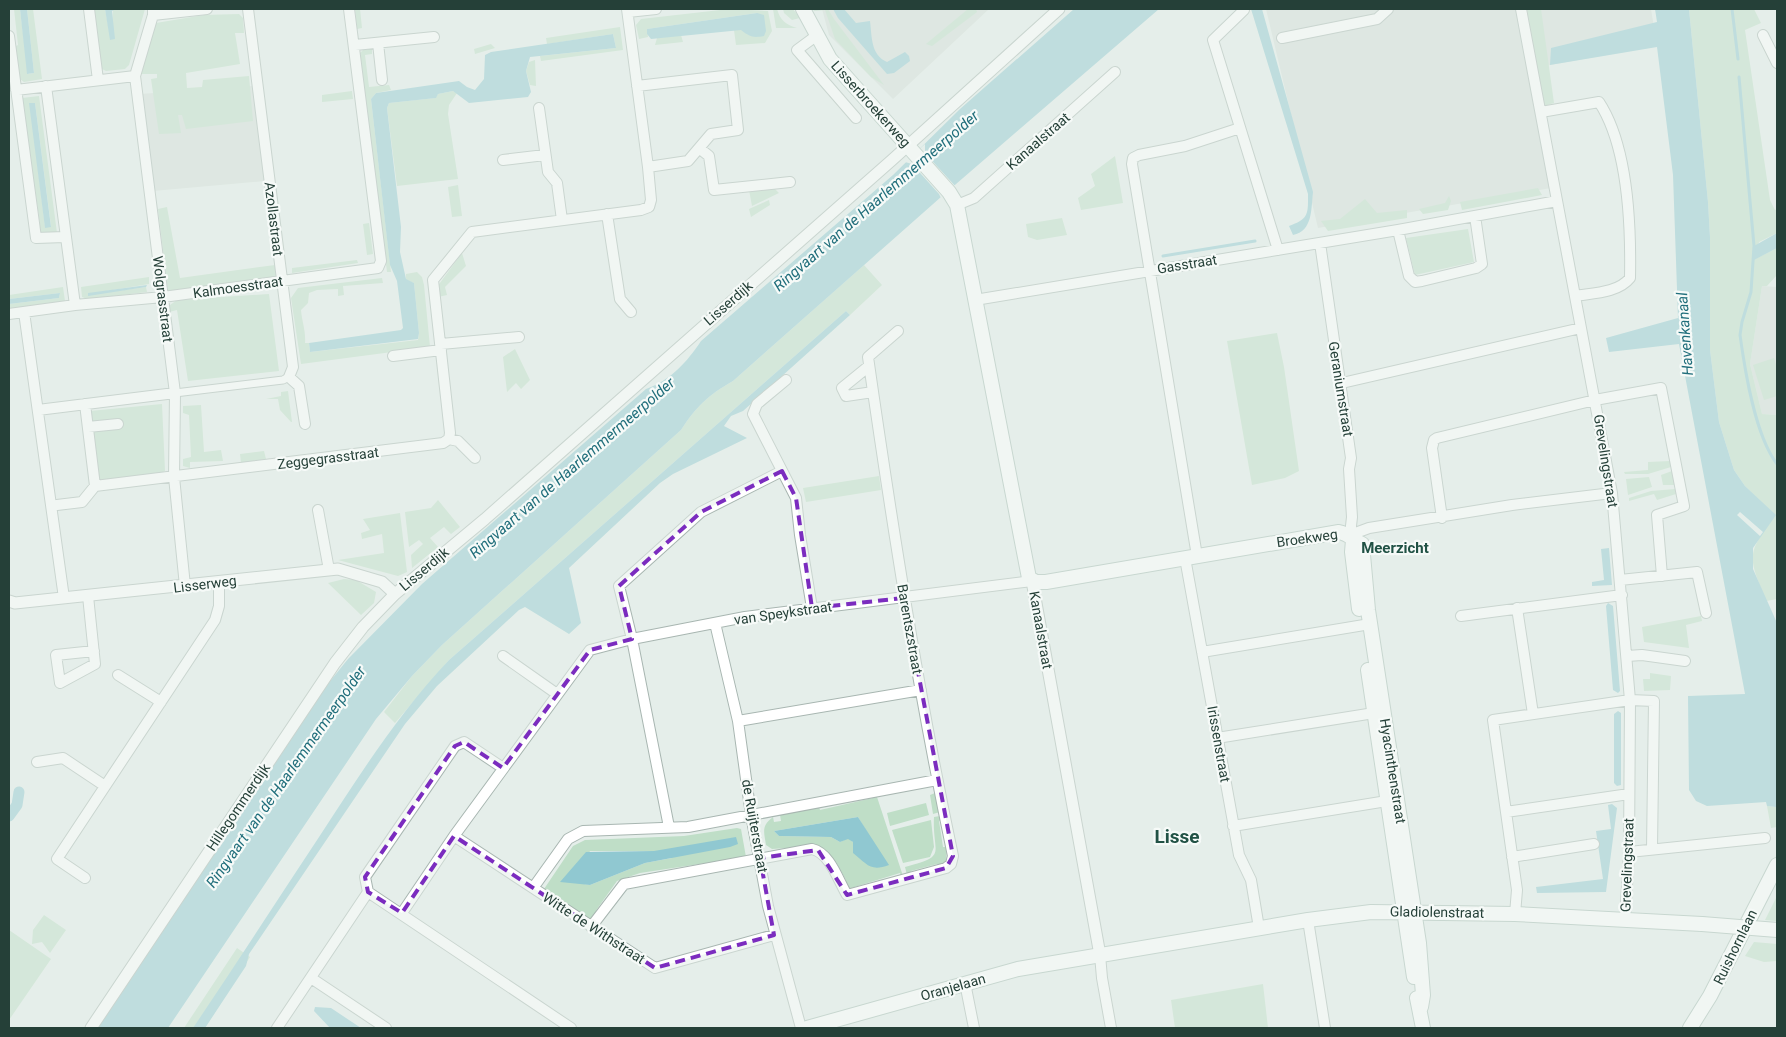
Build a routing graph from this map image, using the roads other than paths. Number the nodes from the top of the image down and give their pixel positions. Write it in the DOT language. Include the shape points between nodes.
graph roads {
  1 [pos="89,9"];
  2 [pos="207,9"];
  3 [pos="248,9"];
  4 [pos="349,9"];
  5 [pos="656,9"];
  6 [pos="803,9"];
  7 [pos="1059,9"];
  8 [pos="1388,9"];
  9 [pos="1521,9"];
  10 [pos="627,10"];
  11 [pos="1244,10"];
  12 [pos="153,12"];
  13 [pos="1763,35"];
  14 [pos="9,36"];
  15 [pos="816,36"];
  16 [pos="434,38"];
  17 [pos="1282,38"];
  18 [pos="378,43"];
  19 [pos="355,46"];
  20 [pos="10,57"];
  21 [pos="1777,63"];
  22 [pos="1116,72"];
  23 [pos="135,76"];
  24 [pos="98,80"];
  25 [pos="382,80"];
  26 [pos="46,86"];
  27 [pos="637,86"];
  28 [pos="16,90"];
  29 [pos="539,108"];
  30 [pos="1541,112"];
  31 [pos="856,118"];
  32 [pos="1240,128"];
  33 [pos="699,148"];
  34 [pos="911,149"];
  35 [pos="545,155"];
  36 [pos="503,160"];
  37 [pos="648,167"];
  38 [pos="790,182"];
  39 [pos="949,192"];
  40 [pos="1557,200"];
  41 [pos="957,205"];
  42 [pos="607,214"];
  43 [pos="1475,216"];
  44 [pos="562,220"];
  45 [pos="1398,230"];
  46 [pos="65,237"];
  47 [pos="1320,243"];
  48 [pos="1278,250"];
  49 [pos="1150,270"];
  50 [pos="282,280"];
  51 [pos="1575,296"];
  52 [pos="163,298"];
  53 [pos="975,300"];
  54 [pos="75,305"];
  55 [pos="24,312"];
  56 [pos="630,312"];
  57 [pos="9,314"];
  58 [pos="1581,328"];
  59 [pos="898,331"];
  60 [pos="519,337"];
  61 [pos="441,347"];
  62 [pos="393,356"];
  63 [pos="869,366"];
  64 [pos="289,377"];
  65 [pos="786,380"];
  66 [pos="1342,383"];
  67 [pos="873,392"];
  68 [pos="175,393"];
  69 [pos="1595,400"];
  70 [pos="84,404"];
  71 [pos="38,410"];
  72 [pos="118,424"];
  73 [pos="305,424"];
  74 [pos="88,427"];
  75 [pos="449,440"];
  76 [pos="474,458"];
  77 [pos="782,471"];
  78 [pos="174,477"];
  79 [pos="95,486"];
  80 [pos="1612,493"];
  81 [pos="57,505"];
  82 [pos="318,510"];
  83 [pos="1442,518"];
  84 [pos="1351,537"];
  85 [pos="1191,557"];
  86 [pos="329,570"];
  87 [pos="1662,576"];
  88 [pos="1032,580"];
  89 [pos="1620,580"];
  90 [pos="219,582"];
  91 [pos="186,586"];
  92 [pos="395,594"];
  93 [pos="1622,595"];
  94 [pos="88,596"];
  95 [pos="64,598"];
  96 [pos="904,598"];
  97 [pos="9,601"];
  98 [pos="812,608"];
  99 [pos="1518,608"];
  100 [pos="1706,613"];
  101 [pos="1461,616"];
  102 [pos="715,623"];
  103 [pos="1366,624"];
  104 [pos="632,639"];
  105 [pos="94,651"];
  106 [pos="1202,652"];
  107 [pos="503,656"];
  108 [pos="1627,656"];
  109 [pos="1685,661"];
  110 [pos="118,675"];
  111 [pos="921,690"];
  112 [pos="557,694"];
  113 [pos="1630,700"];
  114 [pos="161,702"];
  115 [pos="1374,713"];
  116 [pos="1533,714"];
  117 [pos="738,721"];
  118 [pos="1217,738"];
  119 [pos="37,762"];
  120 [pos="503,768"];
  121 [pos="937,780"];
  122 [pos="104,786"];
  123 [pos="1629,794"];
  124 [pos="1392,800"];
  125 [pos="1506,812"];
  126 [pos="751,815"];
  127 [pos="1233,826"];
  128 [pos="669,827"];
  129 [pos="454,836"];
  130 [pos="1765,838"];
  131 [pos="1594,844"];
  132 [pos="1652,849"];
  133 [pos="1628,852"];
  134 [pos="1512,857"];
  135 [pos="760,858"];
  136 [pos="1777,865"];
  137 [pos="85,878"];
  138 [pos="533,888"];
  139 [pos="368,892"];
  140 [pos="1409,911"];
  141 [pos="402,913"];
  142 [pos="1515,914"];
  143 [pos="1308,920"];
  144 [pos="1625,920"];
  145 [pos="591,927"];
  146 [pos="1259,928"];
  147 [pos="1777,930"];
  148 [pos="774,935"];
  149 [pos="1100,954"];
  150 [pos="311,978"];
  151 [pos="965,983"];
  152 [pos="91,1028"];
  153 [pos="277,1028"];
  154 [pos="386,1028"];
  155 [pos="571,1028"];
  156 [pos="801,1028"];
  157 [pos="807,1028"];
  158 [pos="974,1028"];
  159 [pos="1111,1028"];
  160 [pos="1325,1028"];
  161 [pos="1423,1028"];
  162 [pos="1690,1028"];
  1 -- 24 [label="street"];
  2 -- 12 [label="street"];
  3 -- 50 [label="street, Azollastraat"];
  4 -- 19 [label="street"];
  5 -- 10 [label="street"];
  6 -- 15 [label="main road, Lisserbroekerweg"];
  7 -- 34 [label="street, Lisserdijk"];
  8 -- 17 [label="street" via="1377,19"];
  9 -- 30 [label="street, Grevelingstraat"];
  10 -- 27 [label="street"];
  11 -- 32 [label="street" via="1213,40"];
  12 -- 23 [label="street, Wolgrasstraat"];
  13 -- 21 [label="street"];
  14 -- 20 [label="street"];
  15 -- 31 [label="street, Lisserbroekerweg" via="797,50"];
  15 -- 34 [label="main road, Lisserbroekerweg" via="840,70"];
  16 -- 18 [label="street"];
  18 -- 19 [label="street"];
  18 -- 25 [label="street"];
  19 -- 50 [label="street, Kalmoesstraat" via="381,261 378,268"];
  20 -- 28 [label="street"];
  22 -- 41 [label="street, Kanaalstraat" via="974,198"];
  23 -- 24 [label="street"];
  23 -- 52 [label="street, Wolgrasstraat"];
  24 -- 26 [label="street"];
  26 -- 28 [label="street"];
  26 -- 46 [label="street"];
  27 -- 33 [label="street" via="732,75 738,130 712,134"];
  27 -- 37 [label="street"];
  28 -- 46 [label="street" via="36,238"];
  29 -- 35 [label="street"];
  30 -- 40 [label="street, Grevelingstraat"];
  30 -- 51 [label="street" via="1599,102 1609,116 1616,140 1630,217 1630,278 1615,289"];
  32 -- 48 [label="street"];
  32 -- 49 [label="street, Irissenstraat" via="1133,158"];
  33 -- 37 [label="street" via="688,161"];
  33 -- 38 [label="street" via="709,156 714,190"];
  34 -- 39 [label="main road, Lisserbroekerweg"];
  34 -- 92 [label="street, Lisserdijk"];
  35 -- 36 [label="street"];
  35 -- 44 [label="street" via="548,172 557,182"];
  37 -- 42 [label="street" via="649,207"];
  39 -- 41 [label="main road, Kanaalstraat"];
  40 -- 43 [label="street, Gasstraat"];
  40 -- 51 [label="street, Grevelingstraat"];
  41 -- 53 [label="main road, Kanaalstraat"];
  42 -- 44 [label="street"];
  42 -- 56 [label="street" via="620,299"];
  43 -- 45 [label="street, Gasstraat"];
  43 -- 45 [label="street" via="1482,264 1422,281 1415,282 1410,276"];
  44 -- 61 [label="street" via="472,232 433,280"];
  45 -- 47 [label="street, Gasstraat"];
  46 -- 54 [label="street"];
  47 -- 48 [label="street, Gasstraat"];
  47 -- 66 [label="street, Geraniumstraat"];
  48 -- 49 [label="street, Gasstraat"];
  49 -- 53 [label="street, Gasstraat"];
  49 -- 85 [label="street, Irissenstraat"];
  50 -- 52 [label="street, Kalmoesstraat"];
  50 -- 64 [label="street, Azollastraat" via="293,367"];
  51 -- 58 [label="street, Grevelingstraat"];
  52 -- 54 [label="street, Kalmoesstraat"];
  52 -- 68 [label="street, Wolgrasstraat"];
  53 -- 88 [label="main road, Kanaalstraat" via="1026,571"];
  54 -- 55 [label="street, Kalmoesstraat"];
  55 -- 57 [label="street, Kalmoesstraat"];
  55 -- 71 [label="street"];
  58 -- 66 [label="street"];
  58 -- 69 [label="street, Grevelingstraat"];
  59 -- 63 [label="street" via="868,357"];
  60 -- 61 [label="street"];
  61 -- 62 [label="street"];
  61 -- 75 [label="street"];
  63 -- 67 [label="street, Barentszstraat"];
  63 -- 67 [label="street" via="842,388 846,396"];
  64 -- 68 [label="street"];
  64 -- 73 [label="street" via="299,386"];
  65 -- 77 [label="street" via="757,404 753,414"];
  66 -- 84 [label="street, Geraniumstraat" via="1351,458"];
  67 -- 96 [label="street, Barentszstraat"];
  68 -- 70 [label="street"];
  68 -- 78 [label="street, Wolgrasstraat"];
  69 -- 80 [label="street, Grevelingstraat"];
  69 -- 83 [label="street" via="1434,440 1432,448"];
  69 -- 87 [label="street" via="1661,388 1684,506 1657,515"];
  70 -- 71 [label="street"];
  70 -- 74 [label="street"];
  71 -- 95 [label="street"];
  72 -- 74 [label="street"];
  74 -- 79 [label="street"];
  75 -- 76 [label="street" via="458,441"];
  75 -- 78 [label="street, Zeggegrasstraat"];
  77 -- 98 [label="street" via="796,498"];
  77 -- 104 [label="street" via="701,512 624,580 619,586"];
  78 -- 79 [label="street, Zeggegrasstraat"];
  78 -- 91 [label="street, Wolgrasstraat"];
  79 -- 81 [label="street" via="82,502"];
  80 -- 83 [label="street, Broekweg" via="1506,506"];
  80 -- 89 [label="street, Grevelingstraat"];
  82 -- 86 [label="street"];
  83 -- 84 [label="street, Broekweg" via="1369,528"];
  84 -- 85 [label="main road, Broekweg" via="1339,532 1328,533"];
  84 -- 103 [label="main road, Hyacinthenstraat" via="1362,544"];
  85 -- 88 [label="main road, Broekweg" via="1046,582"];
  85 -- 106 [label="street, Irissenstraat"];
  86 -- 90 [label="street, Lisserweg"];
  86 -- 92 [label="street, Lisserweg" via="338,569 369,577 382,582"];
  87 -- 89 [label="street"];
  87 -- 100 [label="street" via="1697,572"];
  88 -- 96 [label="street, van Speykstraat"];
  88 -- 149 [label="street, Kanaalstraat"];
  89 -- 93 [label="street, Grevelingstraat"];
  90 -- 91 [label="street, Lisserweg"];
  90 -- 114 [label="street" via="219,606 215,620"];
  91 -- 94 [label="street, Lisserweg"];
  92 -- 152 [label="street, Hillegommerdijk" via="335,663"];
  93 -- 99 [label="street"];
  93 -- 108 [label="street, Grevelingstraat"];
  94 -- 95 [label="street, Lisserweg"];
  94 -- 105 [label="street"];
  95 -- 97 [label="street, Lisserweg"];
  96 -- 98 [label="street, van Speykstraat"];
  96 -- 111 [label="street, Barentszstraat"];
  98 -- 102 [label="street, van Speykstraat"];
  99 -- 101 [label="street"];
  99 -- 116 [label="street"];
  102 -- 104 [label="street, van Speykstraat"];
  102 -- 117 [label="street, de Ruijterstraat"];
  103 -- 106 [label="street"];
  103 -- 115 [label="main road, Hyacinthenstraat"];
  103 -- 124 [label="main road, Hyacinthenstraat"];
  104 -- 112 [label="street, van Speykstraat" via="590,650"];
  104 -- 128 [label="street"];
  106 -- 118 [label="street, Irissenstraat"];
  107 -- 112 [label="street"];
  108 -- 109 [label="street"];
  108 -- 113 [label="street, Grevelingstraat"];
  110 -- 114 [label="street"];
  111 -- 117 [label="street"];
  111 -- 121 [label="street, Barentszstraat"];
  112 -- 120 [label="street, van Speykstraat"];
  113 -- 116 [label="street"];
  113 -- 123 [label="street, Grevelingstraat"];
  113 -- 132 [label="street" via="1654,701"];
  114 -- 122 [label="street"];
  115 -- 118 [label="street"];
  115 -- 124 [label="main road, Hyacinthenstraat"];
  116 -- 125 [label="street" via="1493,720"];
  117 -- 126 [label="street, de Ruijterstraat"];
  118 -- 127 [label="street, Irissenstraat"];
  119 -- 122 [label="street" via="63,758"];
  120 -- 129 [label="street, van Speykstraat"];
  120 -- 139 [label="street" via="464,742 454,746 365,877"];
  121 -- 126 [label="street"];
  121 -- 135 [label="street, Barentszstraat" via="953,856 946,868 847,895 818,850"];
  122 -- 137 [label="street" via="57,859"];
  123 -- 125 [label="street"];
  123 -- 133 [label="street, Grevelingstraat"];
  124 -- 127 [label="street"];
  124 -- 140 [label="main road, Hyacinthenstraat"];
  125 -- 134 [label="street"];
  126 -- 128 [label="street" via="688,827"];
  126 -- 135 [label="street, de Ruijterstraat"];
  127 -- 146 [label="street, Irissenstraat" via="1239,855 1251,880"];
  128 -- 138 [label="street" via="583,831 568,839"];
  129 -- 138 [label="street, Witte de Withstraat"];
  129 -- 141 [label="street, van Speykstraat"];
  130 -- 132 [label="street"];
  131 -- 134 [label="street"];
  132 -- 133 [label="street"];
  133 -- 144 [label="street, Grevelingstraat"];
  134 -- 142 [label="street" via="1517,890"];
  135 -- 145 [label="street" via="624,884"];
  135 -- 148 [label="street, de Ruijterstraat"];
  136 -- 162 [label="main road, Ruishornlaan" via="1710,996"];
  138 -- 145 [label="street, Witte de Withstraat"];
  139 -- 141 [label="street"];
  139 -- 150 [label="street"];
  140 -- 142 [label="main road, Gladiolenstraat"];
  140 -- 143 [label="main road, Gladiolenstraat"];
  140 -- 161 [label="main road, Hyacinthenstraat" via="1423,995"];
  141 -- 155 [label="street"];
  142 -- 144 [label="main road, Gladiolenstraat"];
  143 -- 146 [label="main road, Gladiolenstraat"];
  143 -- 160 [label="street"];
  144 -- 147 [label="main road, Gladiolenstraat, bridge"];
  145 -- 148 [label="street, Witte de Withstraat" via="654,968"];
  146 -- 149 [label="main road, Gladiolenstraat"];
  148 -- 156 [label="street, de Ruijterstraat"];
  149 -- 151 [label="main road, Oranjelaan" via="1018,969"];
  149 -- 159 [label="street, Kanaalstraat"];
  150 -- 153 [label="street"];
  150 -- 154 [label="street"];
  151 -- 157 [label="main road, Oranjelaan"];
  151 -- 158 [label="street"];
}
